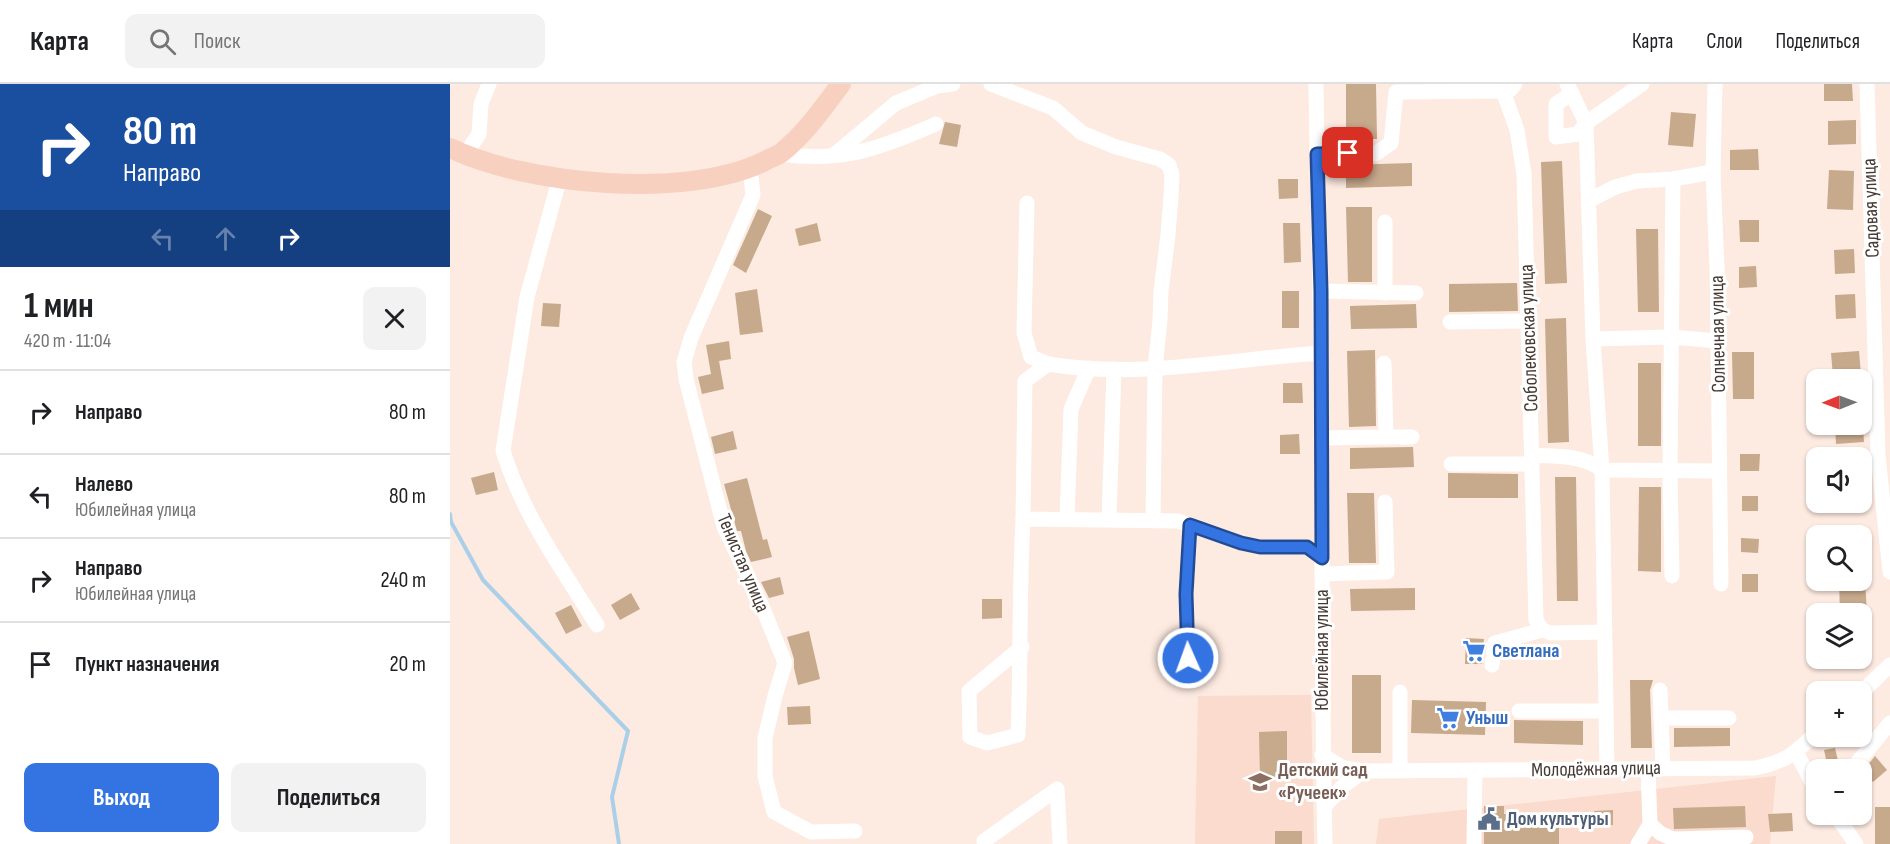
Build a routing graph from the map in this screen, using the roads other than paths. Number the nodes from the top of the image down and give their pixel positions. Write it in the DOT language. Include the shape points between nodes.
graph roads {
  1 [pos="489,84"];
  2 [pos="840,84"];
  3 [pos="953,84"];
  4 [pos="991,84"];
  5 [pos="1316,84"];
  6 [pos="1642,84"];
  7 [pos="1715,84"];
  8 [pos="1867,84"];
  9 [pos="1509,88"];
  10 [pos="1569,88"];
  11 [pos="1586,123"];
  12 [pos="936,124"];
  13 [pos="457,151"];
  14 [pos="780,154"];
  15 [pos="1317,154"];
  16 [pos="834,155"];
  17 [pos="750,168"];
  18 [pos="1713,172"];
  19 [pos="560,177"];
  20 [pos="1673,179"];
  21 [pos="1590,200"];
  22 [pos="1028,203"];
  23 [pos="1385,222"];
  24 [pos="1321,291"];
  25 [pos="1385,293"];
  26 [pos="1416,293"];
  27 [pos="1528,321"];
  28 [pos="1450,322"];
  29 [pos="1671,337"];
  30 [pos="1593,339"];
  31 [pos="1718,341"];
  32 [pos="1321,353"];
  33 [pos="1384,363"];
  34 [pos="1048,364"];
  35 [pos="1089,368"];
  36 [pos="1155,368"];
  37 [pos="1114,369"];
  38 [pos="1412,436"];
  39 [pos="1386,437"];
  40 [pos="1321,438"];
  41 [pos="1532,459"];
  42 [pos="1450,464"];
  43 [pos="1602,470"];
  44 [pos="1719,471"];
  45 [pos="1670,472"];
  46 [pos="1385,502"];
  47 [pos="1887,507"];
  48 [pos="1023,519"];
  49 [pos="1067,519"];
  50 [pos="1108,519"];
  51 [pos="1153,520"];
  52 [pos="1190,525"];
  53 [pos="1322,558"];
  54 [pos="1890,572"];
  55 [pos="1322,574"];
  56 [pos="1672,576"];
  57 [pos="1720,584"];
  58 [pos="597,625"];
  59 [pos="1542,630"];
  60 [pos="1605,632"];
  61 [pos="1022,647"];
  62 [pos="1188,658"];
  63 [pos="1492,665"];
  64 [pos="1890,665"];
  65 [pos="1872,682"];
  66 [pos="1660,690"];
  67 [pos="1400,692"];
  68 [pos="1519,711"];
  69 [pos="1606,711"];
  70 [pos="1660,718"];
  71 [pos="1729,718"];
  72 [pos="1890,723"];
  73 [pos="1806,742"];
  74 [pos="1796,752"];
  75 [pos="1322,755"];
  76 [pos="1860,759"];
  77 [pos="1655,768"];
  78 [pos="1400,770"];
  79 [pos="1475,770"];
  80 [pos="1607,770"];
  81 [pos="1364,771"];
  82 [pos="1806,771"];
  83 [pos="1324,807"];
  84 [pos="1650,824"];
  85 [pos="1843,825"];
  86 [pos="855,831"];
  87 [pos="1746,837"];
  88 [pos="985,844"];
  89 [pos="1060,844"];
  90 [pos="1325,844"];
  91 [pos="1474,844"];
  92 [pos="1638,844"];
  93 [pos="1856,844"];
  1 -- 13 [label="street" via="481,104 479,134"];
  2 -- 14 [label="main road" via="812,122"];
  3 -- 16 [label="street" via="937,86 896,103"];
  4 -- 36 [label="street" via="1053,108 1082,133 1169,165 1171,195"];
  5 -- 15 [label="street, Юбилейная улица"];
  6 -- 11 [label="street"];
  7 -- 18 [label="street, Солнечная улица"];
  8 -- 47 [label="street, Садовая улица" via="1878,455"];
  9 -- 15 [label="street, Соболековская улица" via="1396,92 1391,143 1375,154"];
  9 -- 27 [label="street, Соболековская улица" via="1524,174"];
  10 -- 11 [label="street"];
  10 -- 11 [label="street" via="1556,104 1556,137 1578,134"];
  11 -- 21 [label="street"];
  12 -- 16 [label="street" via="870,150"];
  13 -- 19 [label="main road" via="508,168"];
  14 -- 16 [label="street"];
  14 -- 17 [label="main road"];
  15 -- 24 [label="street, Юбилейная улица"];
  17 -- 19 [label="main road" via="700,181 659,184"];
  17 -- 86 [label="street, Тенистая улица" via="753,195 691,338 684,362 686,379 724,527 785,663 765,738 765,776 774,812 811,831"];
  18 -- 20 [label="street"];
  18 -- 31 [label="street, Солнечная улица"];
  19 -- 58 [label="street" via="528,297 503,451 536,529"];
  20 -- 21 [label="street" via="1637,181"];
  20 -- 29 [label="street"];
  21 -- 30 [label="street"];
  22 -- 34 [label="street" via="1024,333 1031,357"];
  23 -- 25 [label="street"];
  24 -- 25 [label="street"];
  24 -- 32 [label="street, Юбилейная улица"];
  25 -- 26 [label="street"];
  27 -- 28 [label="street"];
  27 -- 41 [label="street, Соболековская улица"];
  29 -- 30 [label="street"];
  29 -- 31 [label="street"];
  29 -- 45 [label="street"];
  30 -- 43 [label="street"];
  31 -- 44 [label="street, Солнечная улица"];
  32 -- 36 [label="street"];
  32 -- 40 [label="street, Юбилейная улица"];
  33 -- 39 [label="street"];
  34 -- 35 [label="street"];
  34 -- 48 [label="street" via="1025,381"];
  35 -- 37 [label="street"];
  35 -- 49 [label="street" via="1071,409"];
  36 -- 37 [label="street"];
  36 -- 51 [label="street"];
  37 -- 50 [label="street"];
  38 -- 39 [label="street"];
  39 -- 40 [label="street"];
  40 -- 53 [label="street, Юбилейная улица"];
  41 -- 42 [label="street"];
  41 -- 43 [label="street" via="1579,458"];
  41 -- 59 [label="street, Соболековская улица" via="1536,620"];
  43 -- 45 [label="street"];
  43 -- 60 [label="street"];
  44 -- 45 [label="street"];
  44 -- 57 [label="street, Солнечная улица"];
  45 -- 56 [label="street"];
  46 -- 55 [label="street" via="1387,572"];
  47 -- 54 [label="street"];
  48 -- 49 [label="street"];
  48 -- 61 [label="street"];
  49 -- 50 [label="street"];
  50 -- 51 [label="street"];
  51 -- 52 [label="street"];
  52 -- 53 [label="street" via="1260,547 1307,547"];
  52 -- 62 [label="street"];
  53 -- 55 [label="street, Юбилейная улица"];
  55 -- 75 [label="street, Юбилейная улица"];
  59 -- 60 [label="street"];
  59 -- 63 [label="street" via="1495,643"];
  60 -- 69 [label="street"];
  61 -- 61 [label="street" via="1018,735 987,743 970,737 969,691"];
  64 -- 65 [label="street"];
  66 -- 70 [label="street"];
  67 -- 78 [label="street"];
  68 -- 69 [label="street"];
  69 -- 80 [label="street"];
  70 -- 71 [label="street"];
  70 -- 77 [label="street"];
  72 -- 76 [label="street"];
  73 -- 74 [label="street, Молодёжная улица"];
  74 -- 77 [label="street, Молодёжная улица" via="1779,763 1755,768"];
  74 -- 82 [label="street"];
  75 -- 81 [label="street, Молодёжная улица" via="1343,768"];
  75 -- 83 [label="street, Юбилейная улица"];
  77 -- 80 [label="street, Молодёжная улица"];
  77 -- 84 [label="street"];
  78 -- 79 [label="street, Молодёжная улица"];
  78 -- 81 [label="street, Молодёжная улица"];
  79 -- 80 [label="street, Молодёжная улица"];
  79 -- 91 [label="street"];
  81 -- 83 [label="street"];
  83 -- 90 [label="street, Юбилейная улица"];
  84 -- 87 [label="street" via="1673,839"];
  84 -- 92 [label="street"];
  85 -- 93 [label="street"];
  88 -- 89 [label="street" via="1057,789"];
}
